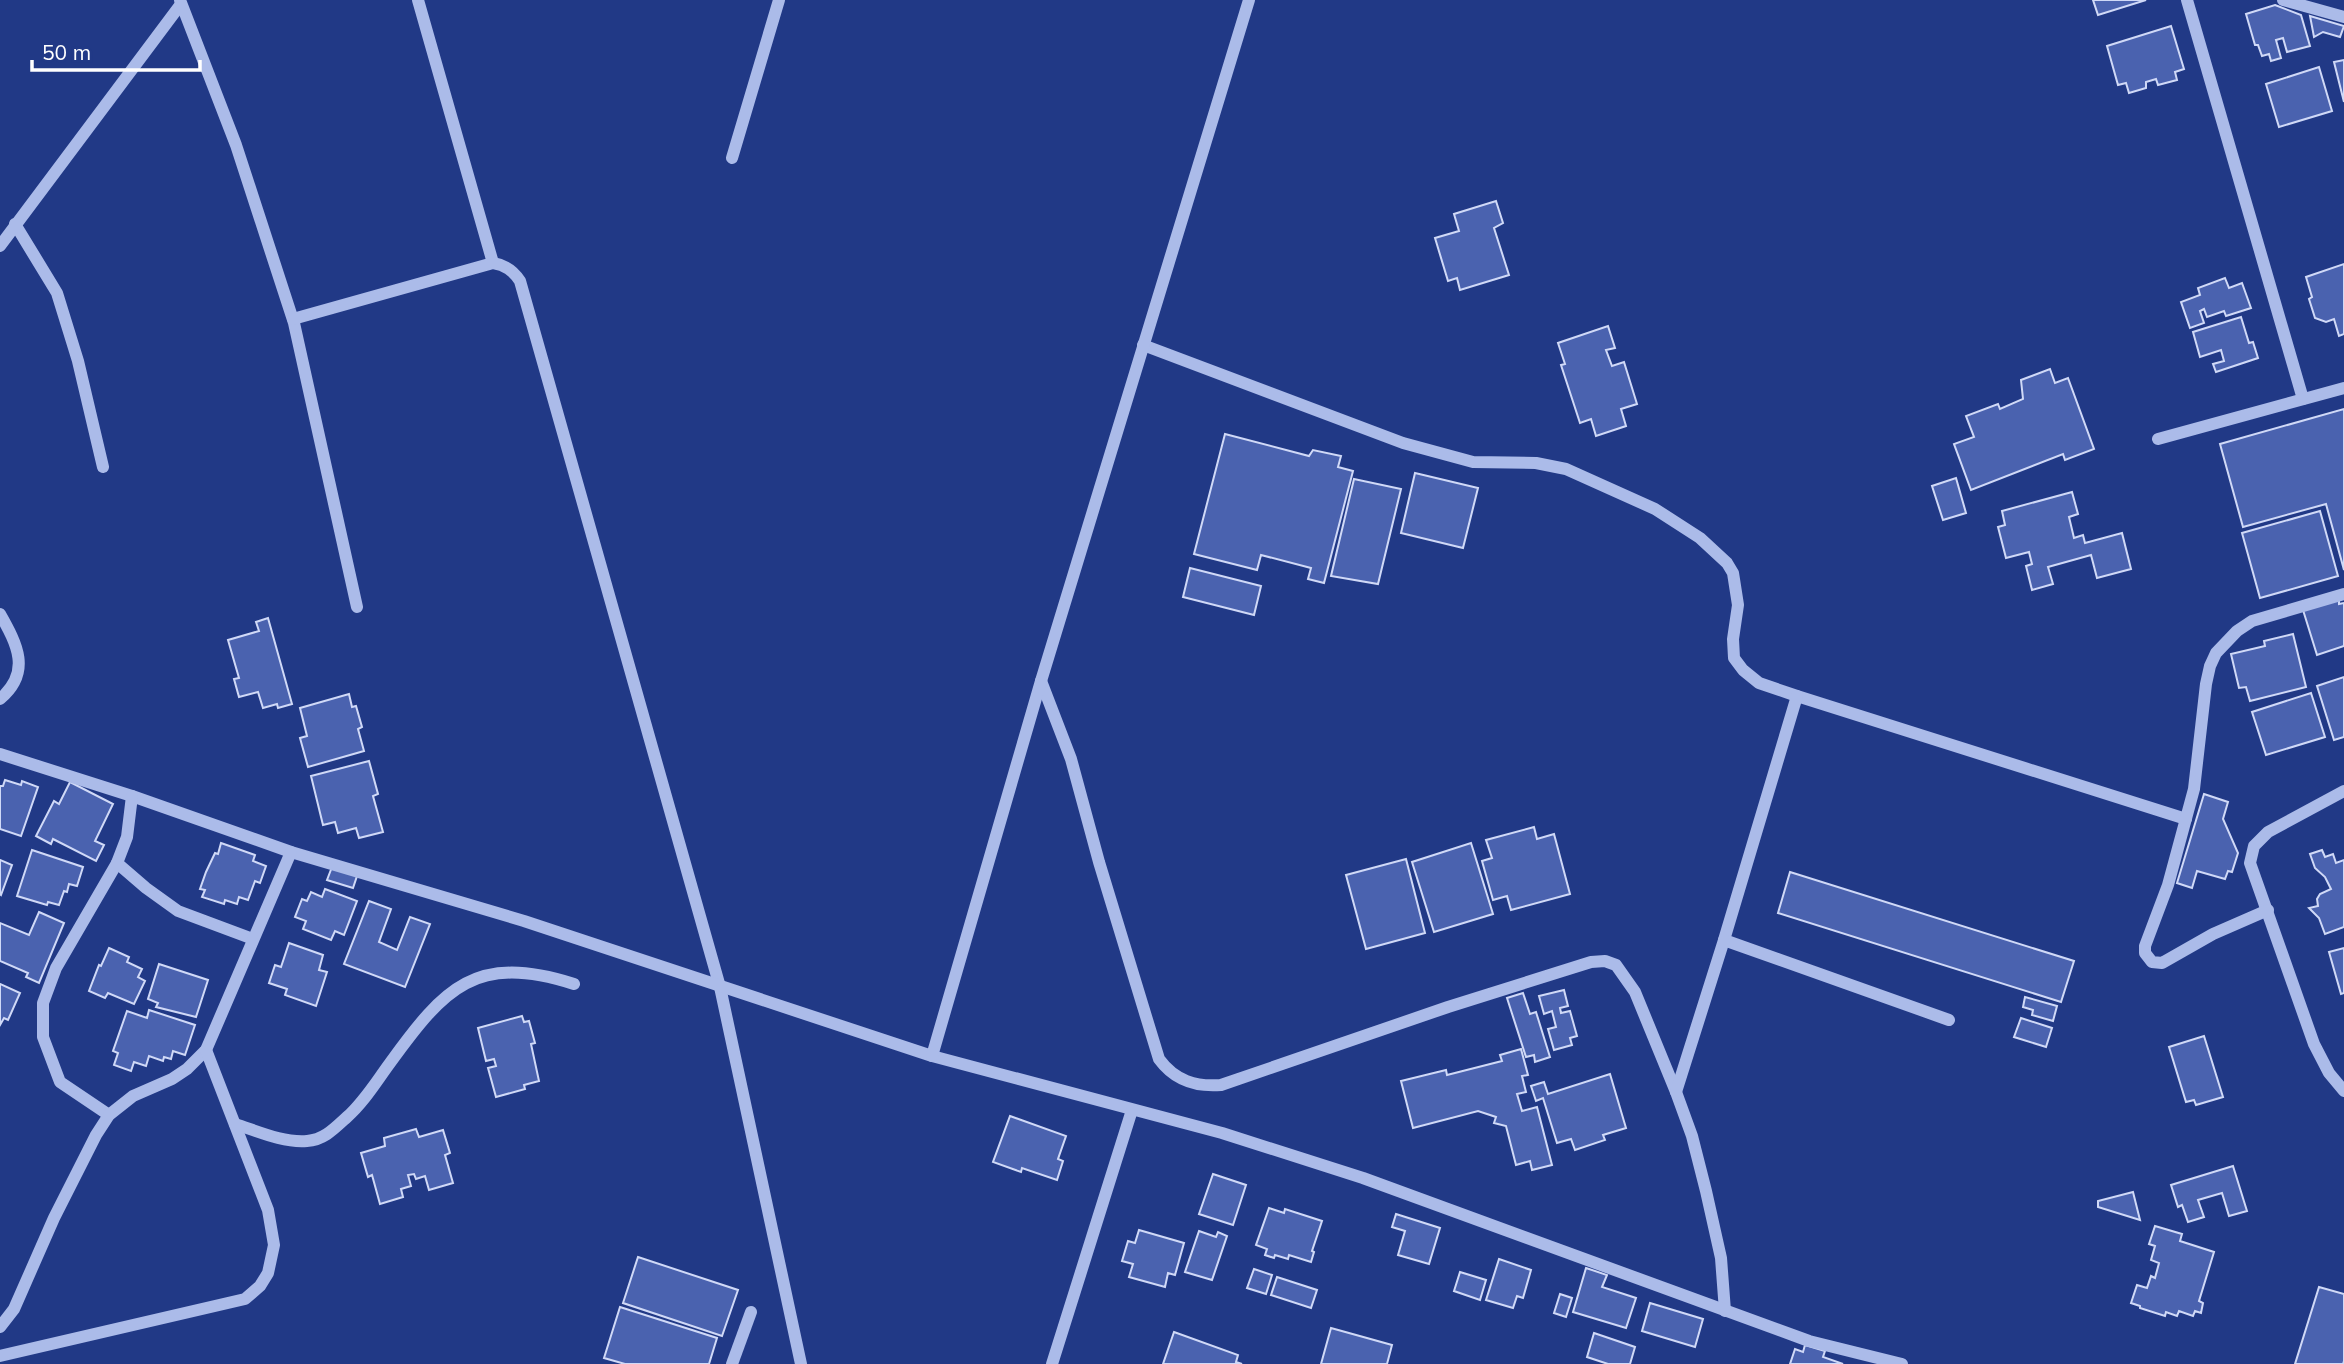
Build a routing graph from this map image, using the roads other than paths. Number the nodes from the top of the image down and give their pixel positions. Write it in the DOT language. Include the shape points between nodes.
graph roads {
  1 [pos="418,0"];
  2 [pos="779,0"];
  3 [pos="1248,0"];
  4 [pos="2187,0"];
  5 [pos="2283,0"];
  6 [pos="181,2"];
  7 [pos="2344,18"];
  8 [pos="732,158"];
  9 [pos="15,225"];
  10 [pos="0,246"];
  11 [pos="493,263"];
  12 [pos="293,319"];
  13 [pos="1143,345"];
  14 [pos="2344,388"];
  15 [pos="2304,399"];
  16 [pos="2158,439"];
  17 [pos="103,467"];
  18 [pos="2344,594"];
  19 [pos="357,607"];
  20 [pos="0,614"];
  21 [pos="1041,681"];
  22 [pos="1797,696"];
  23 [pos="0,699"];
  24 [pos="0,754"];
  25 [pos="2344,791"];
  26 [pos="132,796"];
  27 [pos="2186,818"];
  28 [pos="291,852"];
  29 [pos="117,863"];
  30 [pos="2268,910"];
  31 [pos="253,939"];
  32 [pos="1724,940"];
  33 [pos="574,984"];
  34 [pos="720,987"];
  35 [pos="1949,1020"];
  36 [pos="206,1050"];
  37 [pos="932,1056"];
  38 [pos="2344,1091"];
  39 [pos="1676,1092"];
  40 [pos="1132,1110"];
  41 [pos="109,1115"];
  42 [pos="235,1124"];
  43 [pos="1725,1311"];
  44 [pos="751,1312"];
  45 [pos="0,1327"];
  46 [pos="0,1356"];
  47 [pos="732,1364"];
  48 [pos="801,1364"];
  49 [pos="1052,1364"];
  50 [pos="1902,1364"];
  1 -- 11 [label="street"];
  2 -- 8 [label="street"];
  3 -- 13 [label="street"];
  4 -- 15 [label="street"];
  5 -- 7 [label="street"];
  6 -- 9 [label="street"];
  6 -- 12 [label="street" via="236,145"];
  9 -- 10 [label="street"];
  9 -- 17 [label="street" via="57,293"];
  11 -- 12 [label="street"];
  11 -- 34 [label="street" via="504,265 520,281"];
  12 -- 19 [label="street"];
  13 -- 21 [label="street"];
  13 -- 22 [label="street" via="1403,443 1473,462 1536,463 1566,469 1655,509 1700,538 1733,573 1738,605 1734,658 1743,670 1759,683"];
  14 -- 15 [label="street"];
  15 -- 16 [label="street"];
  18 -- 27 [label="street" via="2252,621 2216,653 2206,684 2194,789"];
  20 -- 23 [label="street" via="16,643 19,660 12,687"];
  21 -- 37 [label="street"];
  21 -- 39 [label="street" via="1072,759 1159,1059 1174,1076 1204,1086 1221,1084 1448,1007 1605,961 1616,965 1635,992"];
  22 -- 27 [label="street"];
  22 -- 32 [label="street"];
  24 -- 26 [label="street"];
  25 -- 30 [label="street" via="2268,832 2254,846 2250,863"];
  26 -- 28 [label="street"];
  26 -- 29 [label="street" via="127,837"];
  27 -- 30 [label="street" via="2145,946 2148,959 2162,963"];
  28 -- 31 [label="street"];
  28 -- 34 [label="street" via="524,920"];
  29 -- 31 [label="street" via="177,911"];
  29 -- 41 [label="street" via="55,968 43,1003 43,1037 60,1082"];
  30 -- 38 [label="street" via="2314,1044"];
  31 -- 36 [label="street"];
  32 -- 35 [label="street"];
  32 -- 39 [label="street"];
  33 -- 42 [label="street" via="509,971 472,979 447,994 359,1107 329,1134 307,1141 281,1139"];
  34 -- 37 [label="street"];
  34 -- 48 [label="street"];
  36 -- 41 [label="street" via="187,1069 134,1096"];
  36 -- 42 [label="street"];
  37 -- 40 [label="street"];
  39 -- 43 [label="street" via="1692,1136 1721,1258"];
  40 -- 43 [label="street" via="1363,1178"];
  40 -- 49 [label="street"];
  41 -- 45 [label="street" via="54,1218 24,1290"];
  42 -- 46 [label="street" via="268,1210 274,1245 260,1286 244,1298"];
  43 -- 50 [label="street" via="1809,1341"];
  44 -- 47 [label="street"];
}
